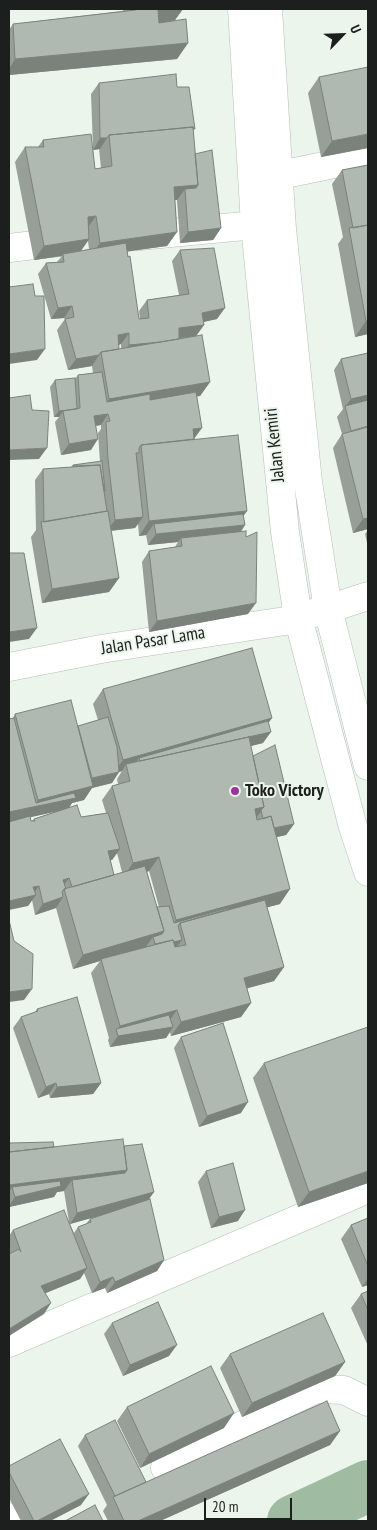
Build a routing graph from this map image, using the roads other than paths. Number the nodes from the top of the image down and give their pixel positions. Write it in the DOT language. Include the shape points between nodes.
graph roads {
  1 [pos="242,9"];
  2 [pos="268,9"];
  3 [pos="368,157"];
  4 [pos="279,176"];
  5 [pos="252,180"];
  6 [pos="254,225"];
  7 [pos="9,248"];
  8 [pos="368,596"];
  9 [pos="328,608"];
  10 [pos="298,617"];
  11 [pos="9,667"];
  12 [pos="368,766"];
  13 [pos="368,872"];
  14 [pos="368,1189"];
  15 [pos="9,1343"];
  16 [pos="368,1402"];
  17 [pos="165,1468"];
  18 [pos="9,1517"];
  19 [pos="11,1521"];
  1 -- 5 [label="main road, Jalan Kemiri"];
  2 -- 4 [label="main road, Jalan Kemiri"];
  3 -- 4 [label="main road"];
  4 -- 5 [label="main road"];
  4 -- 9 [label="main road, Jalan Kemiri" via="308,482"];
  5 -- 6 [label="main road, Jalan Kemiri"];
  6 -- 7 [label="main road"];
  6 -- 10 [label="main road, Jalan Kemiri" via="274,438"];
  8 -- 9 [label="main road, Jalan Pasar Lama"];
  9 -- 10 [label="main road, Jalan Pasar Lama"];
  9 -- 12 [label="main road, Jalan Kemiri"];
  10 -- 11 [label="main road, Jalan Pasar Lama"];
  10 -- 13 [label="main road, Jalan Kemiri" via="350,818"];
  14 -- 15 [label="main road"];
  16 -- 17 [label="main road" via="344,1390 316,1389"];
  18 -- 19 [label="main road"];
}
